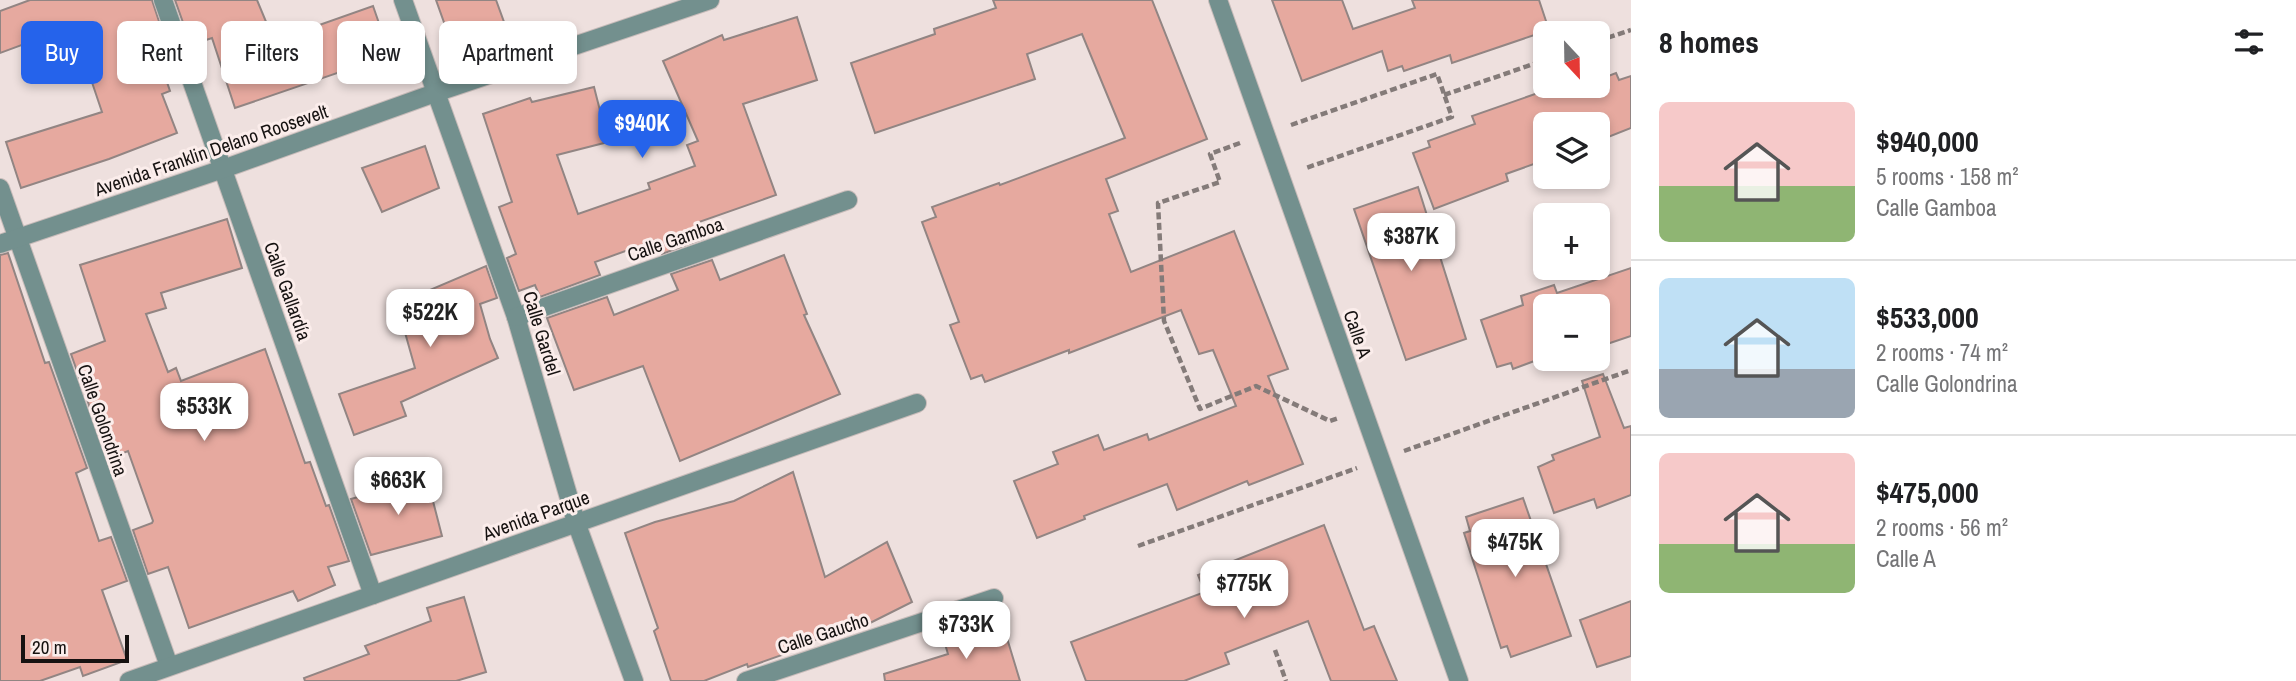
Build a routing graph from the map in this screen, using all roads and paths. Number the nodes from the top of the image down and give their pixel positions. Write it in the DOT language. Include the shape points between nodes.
graph roads {
  1 [pos="163,0"];
  2 [pos="402,0"];
  3 [pos="710,0"];
  4 [pos="1219,0"];
  5 [pos="1631,30"];
  6 [pos="1610,37"];
  7 [pos="1533,64"];
  8 [pos="435,93"];
  9 [pos="1444,95"];
  10 [pos="223,169"];
  11 [pos="0,188"];
  12 [pos="848,200"];
  13 [pos="8,241"];
  14 [pos="516,317"];
  15 [pos="917,403"];
  16 [pos="576,522"];
  17 [pos="373,595"];
  18 [pos="994,598"];
  19 [pos="1275,650"];
  20 [pos="169,666"];
  21 [pos="129,681"];
  22 [pos="634,681"];
  23 [pos="746,681"];
  24 [pos="1286,681"];
  25 [pos="1459,681"];
  1 -- 10 [label="street, Calle Gallardía"];
  2 -- 8 [label="street, Calle Gardel"];
  3 -- 8 [label="street, Avenida Franklin Delano Roosevelt"];
  4 -- 25 [label="street, Calle A"];
  5 -- 6 [label="path"];
  7 -- 9 [label="path"];
  8 -- 10 [label="street, Avenida Franklin Delano Roosevelt"];
  8 -- 14 [label="street, Calle Gardel"];
  10 -- 13 [label="street, Avenida Franklin Delano Roosevelt"];
  10 -- 17 [label="street, Calle Gallardía"];
  11 -- 13 [label="street, Calle Golondrina"];
  12 -- 14 [label="street, Calle Gamboa"];
  13 -- 20 [label="street, Calle Golondrina"];
  14 -- 16 [label="street, Calle Gardel"];
  15 -- 16 [label="street, Avenida Parque"];
  16 -- 17 [label="street, Avenida Parque"];
  16 -- 22 [label="street, Calle Gardel"];
  17 -- 20 [label="street, Avenida Parque"];
  18 -- 23 [label="street, Calle Gaucho"];
  19 -- 24 [label="path"];
  20 -- 21 [label="street, Avenida Parque"];
}
